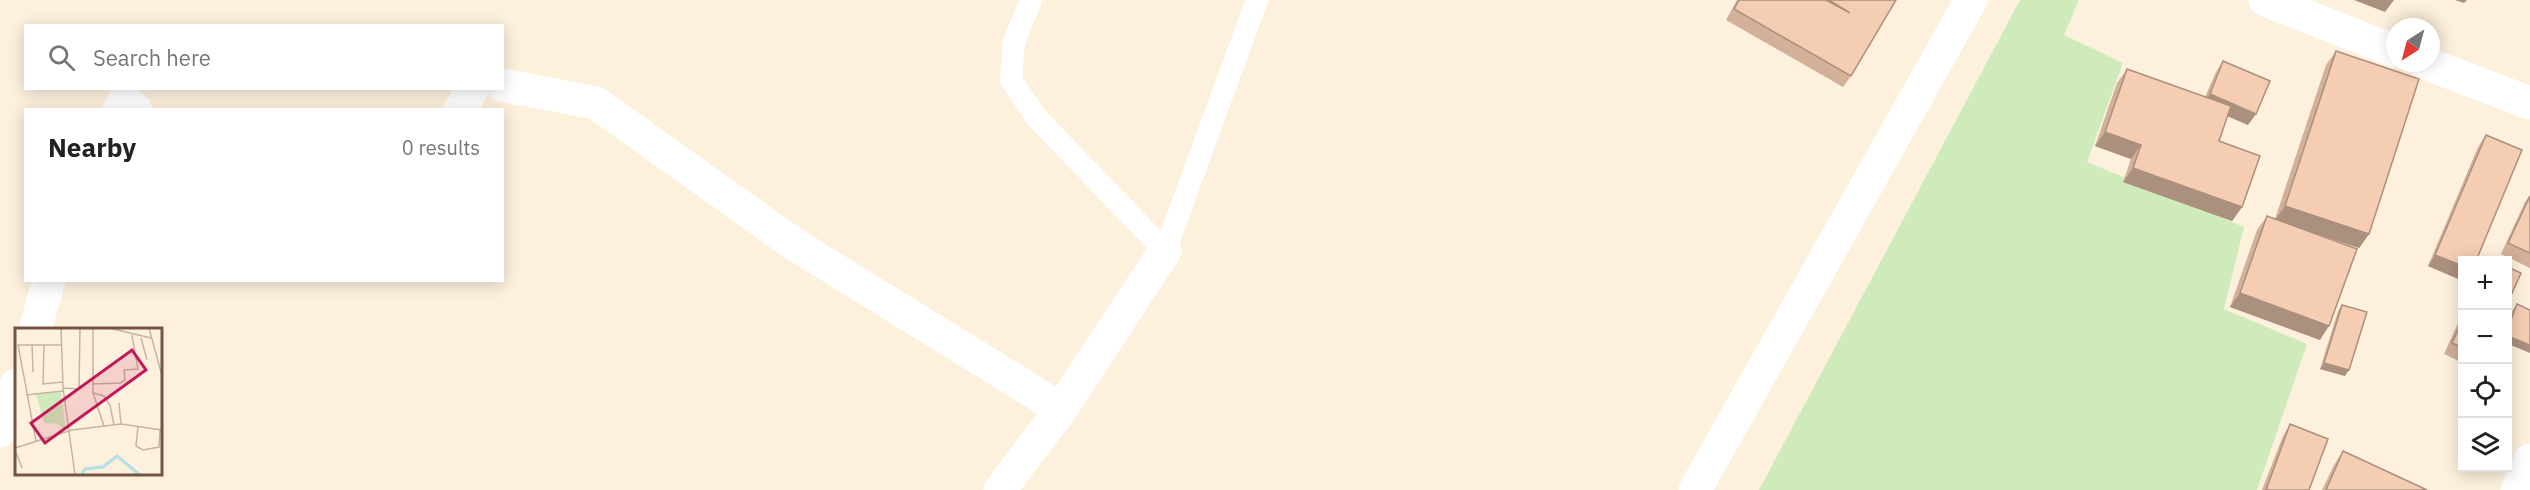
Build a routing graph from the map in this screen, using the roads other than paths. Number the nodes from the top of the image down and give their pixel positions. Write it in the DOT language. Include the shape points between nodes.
graph roads {
  1 [pos="1031,0"];
  2 [pos="1257,0"];
  3 [pos="1971,0"];
  4 [pos="2265,0"];
  5 [pos="2386,47"];
  6 [pos="2440,69"];
  7 [pos="504,85"];
  8 [pos="472,90"];
  9 [pos="2530,103"];
  10 [pos="120,108"];
  11 [pos="134,108"];
  12 [pos="461,108"];
  13 [pos="1165,251"];
  14 [pos="48,282"];
  15 [pos="36,328"];
  16 [pos="15,388"];
  17 [pos="1060,409"];
  18 [pos="0,431"];
  19 [pos="2530,460"];
  20 [pos="1000,490"];
  21 [pos="1695,490"];
  22 [pos="2517,490"];
  1 -- 13 [label="lane" via="1014,42 1011,80 1036,117"];
  2 -- 13 [label="lane"];
  3 -- 21 [label="street"];
  4 -- 5 [label="street"];
  6 -- 9 [label="street"];
  7 -- 17 [label="street" via="596,103 794,244"];
  8 -- 12 [label="street"];
  10 -- 11 [label="street" via="124,100"];
  13 -- 17 [label="street"];
  14 -- 15 [label="street"];
  16 -- 18 [label="street"];
  17 -- 20 [label="street"];
  19 -- 22 [label="street"];
}
